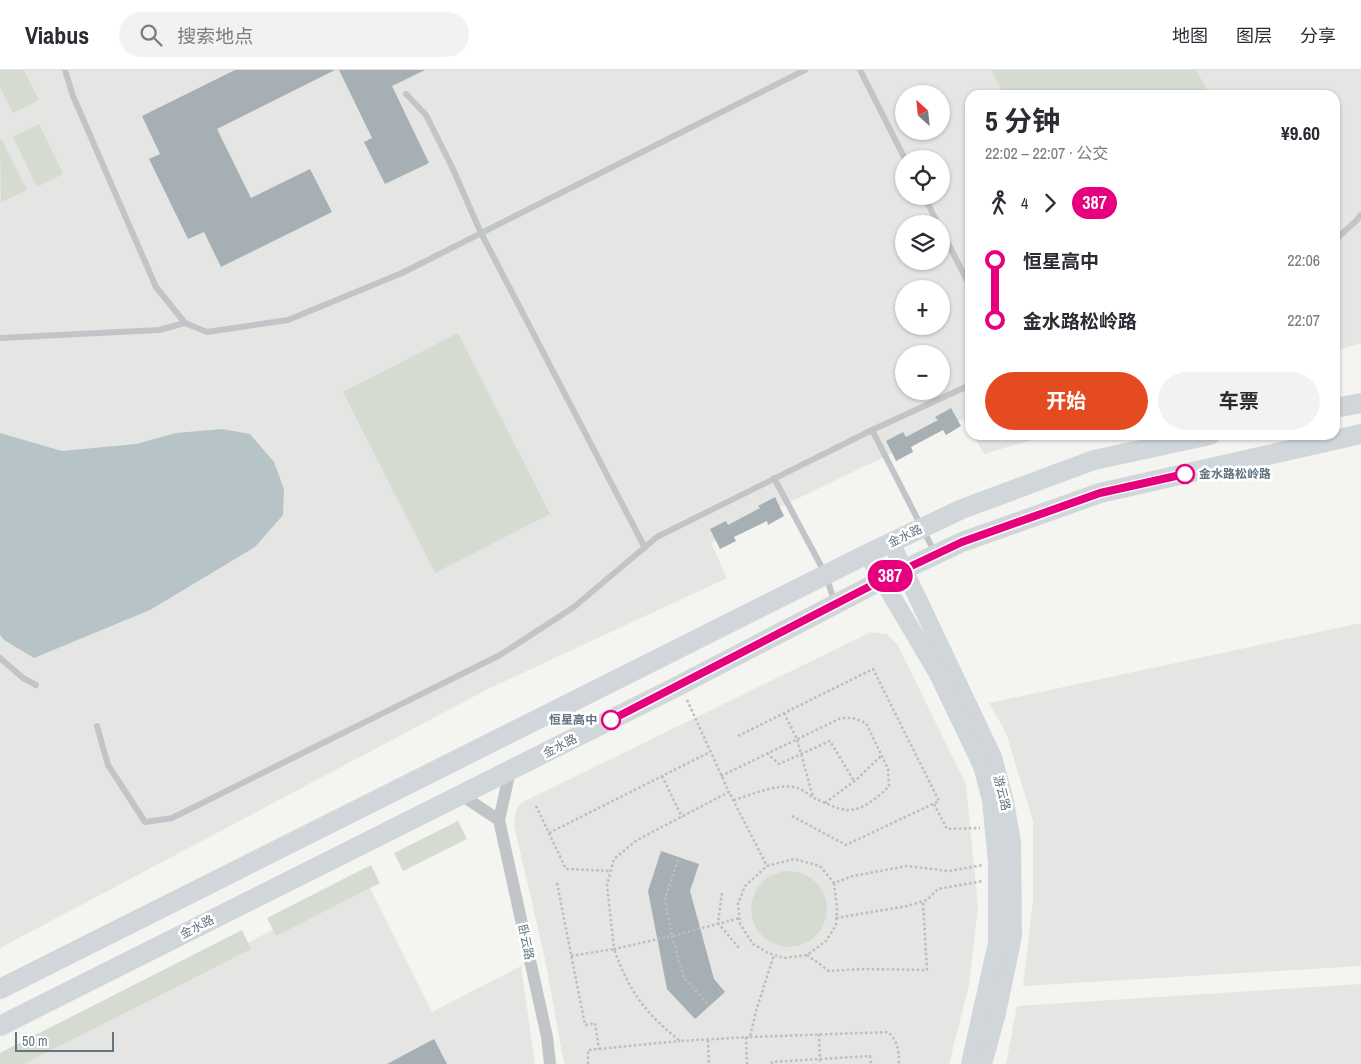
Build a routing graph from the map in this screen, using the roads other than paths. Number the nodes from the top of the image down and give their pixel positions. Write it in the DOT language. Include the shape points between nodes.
graph roads {
  1 [pos="65,70"];
  2 [pos="805,70"];
  3 [pos="860,70"];
  4 [pos="406,94"];
  5 [pos="900,150"];
  6 [pos="1361,215"];
  7 [pos="481,233"];
  8 [pos="1340,235"];
  9 [pos="950,247"];
  10 [pos="965,276"];
  11 [pos="185,323"];
  12 [pos="0,338"];
  13 [pos="965,387"];
  14 [pos="1361,403"];
  15 [pos="1340,407"];
  16 [pos="872,430"];
  17 [pos="1361,434"];
  18 [pos="1340,439"];
  19 [pos="1187,440"];
  20 [pos="1334,440"];
  21 [pos="774,478"];
  22 [pos="922,528"];
  23 [pos="891,542"];
  24 [pos="645,548"];
  25 [pos="867,554"];
  26 [pos="935,554"];
  27 [pos="904,569"];
  28 [pos="826,575"];
  29 [pos="882,580"];
  30 [pos="836,604"];
  31 [pos="0,658"];
  32 [pos="36,685"];
  33 [pos="97,726"];
  34 [pos="510,771"];
  35 [pos="461,795"];
  36 [pos="499,820"];
  37 [pos="0,989"];
  38 [pos="0,1026"];
  39 [pos="550,1064"];
  40 [pos="970,1064"];
  41 [pos="983,1064"];
  1 -- 11 [label="lane" via="73,96 156,287"];
  2 -- 7 [label="lane"];
  3 -- 5 [label="lane"];
  4 -- 7 [label="lane" via="426,115"];
  6 -- 8 [label="lane"];
  7 -- 11 [label="lane" via="402,273 288,320 207,332"];
  7 -- 24 [label="lane"];
  9 -- 10 [label="lane"];
  11 -- 12 [label="lane" via="159,330"];
  13 -- 16 [label="lane"];
  14 -- 15 [label="main road"];
  16 -- 21 [label="lane"];
  16 -- 22 [label="lane"];
  17 -- 18 [label="main road, 金水路"];
  19 -- 22 [label="main road, 金水路" via="1094,460 962,509"];
  20 -- 26 [label="main road, 金水路" via="1100,493"];
  21 -- 24 [label="lane" via="657,538"];
  21 -- 28 [label="lane"];
  22 -- 23 [label="main road, 金水路"];
  22 -- 26 [label="lane"];
  23 -- 25 [label="main road, 金水路"];
  23 -- 27 [label="main road, 游云路"];
  24 -- 33 [label="lane" via="574,607 500,655 172,818 145,822 108,765"];
  25 -- 28 [label="main road, 金水路"];
  25 -- 29 [label="main road, 游云路"];
  26 -- 27 [label="main road, 金水路"];
  27 -- 29 [label="main road, 金水路"];
  27 -- 41 [label="main road, 游云路" via="993,757 1012,842 1013,936 998,1012"];
  28 -- 30 [label="lane"];
  28 -- 37 [label="main road, 金水路"];
  29 -- 30 [label="main road, 金水路"];
  29 -- 40 [label="main road, 游云路" via="938,674 982,766 991,800 997,871 997,943"];
  30 -- 34 [label="main road, 金水路"];
  31 -- 32 [label="lane"];
  34 -- 35 [label="main road, 金水路"];
  34 -- 36 [label="street, 卧云路"];
  35 -- 36 [label="street"];
  35 -- 38 [label="main road, 金水路"];
  36 -- 39 [label="street, 卧云路" via="547,1037"];
}
